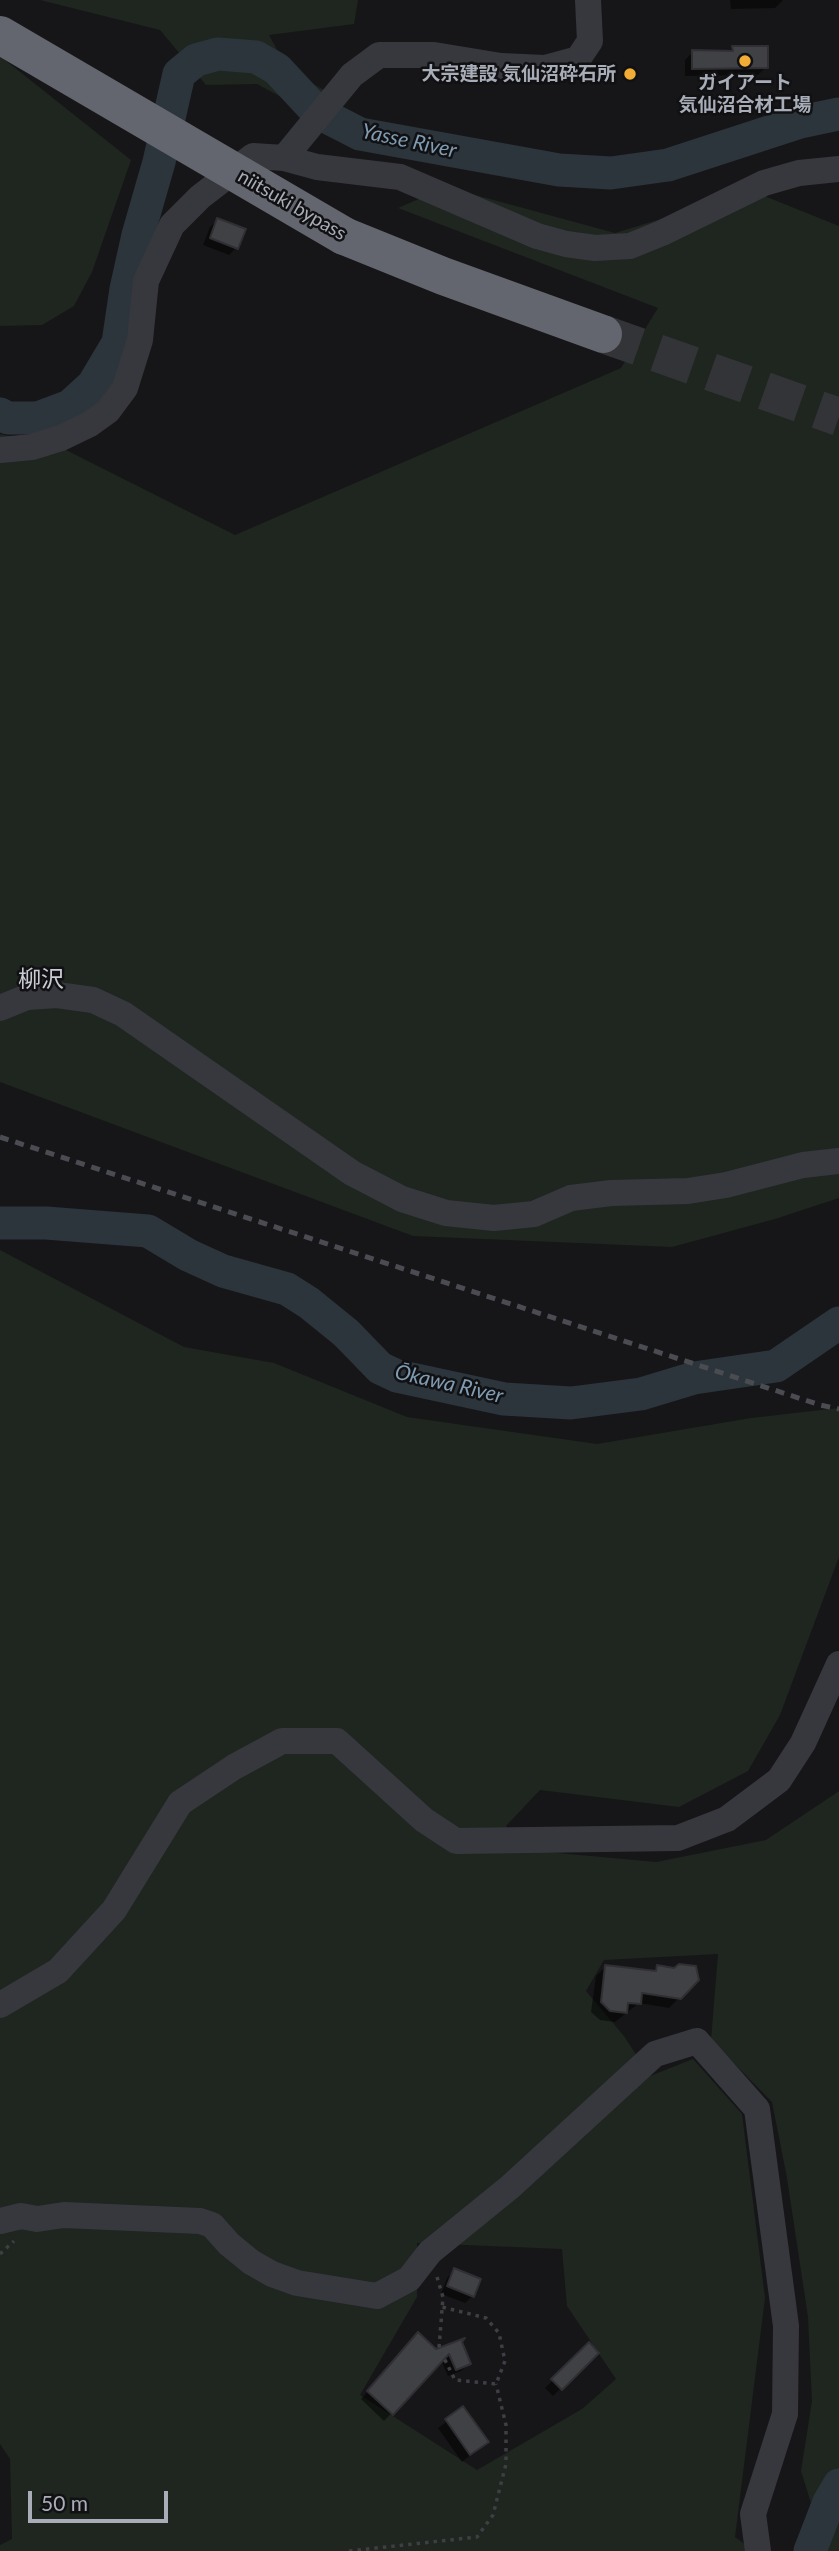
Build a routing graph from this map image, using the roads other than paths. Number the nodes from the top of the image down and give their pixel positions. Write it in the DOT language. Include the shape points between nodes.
graph roads {
  1 [pos="588,0"];
  2 [pos="0,35"];
  3 [pos="284,158"];
  4 [pos="839,169"];
  5 [pos="603,334"];
  6 [pos="0,450"];
  7 [pos="0,1008"];
  8 [pos="839,1161"];
  9 [pos="839,1664"];
  10 [pos="0,2006"];
  11 [pos="0,2221"];
  12 [pos="758,2551"];
  1 -- 3 [label="street" via="590,41 578,59 545,68 434,55 379,55 352,75"];
  2 -- 5 [label="highway, niitsuki bypass, bridge" via="344,236"];
  3 -- 4 [label="street" via="317,167 400,177 537,236 595,248 629,246 663,233 764,183"];
  3 -- 6 [label="street" via="253,156 172,225 146,281 140,340 125,388 108,411 61,438"];
  7 -- 8 [label="street" via="27,997 93,1000 123,1014 352,1173 402,1199 446,1213 494,1218 534,1214 571,1198 688,1191"];
  9 -- 10 [label="street" via="803,1743 779,1780 727,1819 678,1838 456,1841 424,1820 337,1741 282,1741 180,1803 114,1910 58,1971"];
  11 -- 12 [label="street" via="64,2215 200,2221 212,2225 244,2256 272,2274 297,2283 377,2296 409,2279 430,2252 510,2187 655,2054 697,2041 757,2109 786,2326 785,2414 753,2514"];
}
